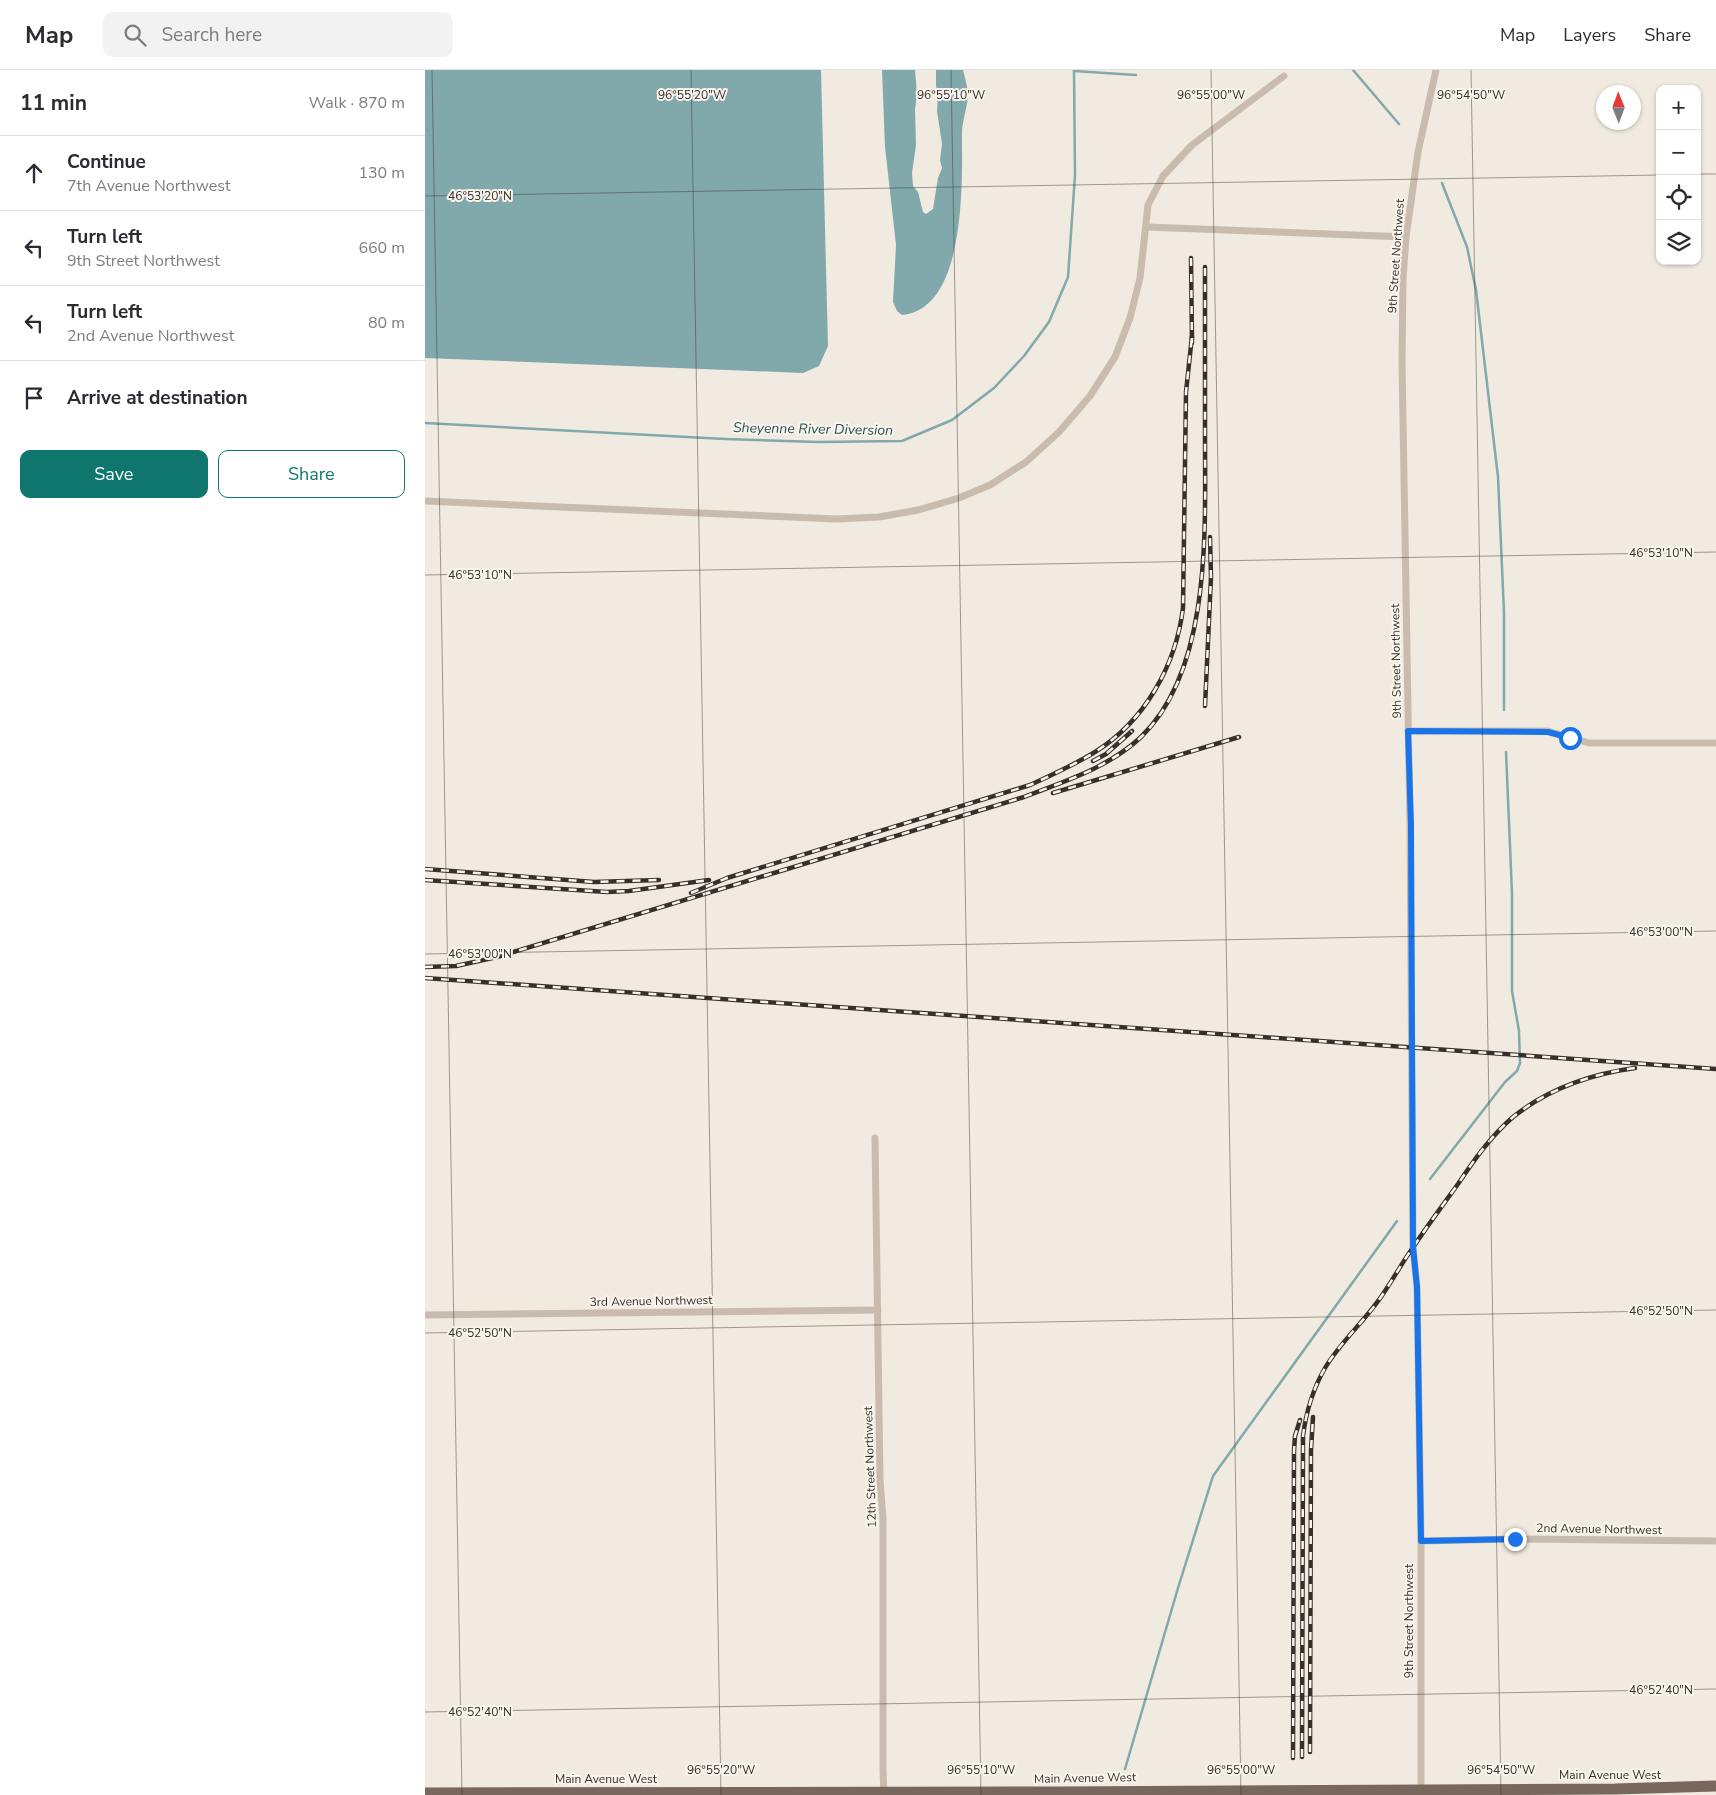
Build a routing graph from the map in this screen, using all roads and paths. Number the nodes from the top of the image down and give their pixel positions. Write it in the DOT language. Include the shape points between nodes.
graph roads {
  1 [pos="1437,70"];
  2 [pos="1284,76"];
  3 [pos="1146,227"];
  4 [pos="1406,237"];
  5 [pos="425,501"];
  6 [pos="1408,731"];
  7 [pos="1716,744"];
  8 [pos="875,1138"];
  9 [pos="878,1310"];
  10 [pos="425,1315"];
  11 [pos="1421,1541"];
  12 [pos="1716,1541"];
  13 [pos="1716,1786"];
  14 [pos="425,1792"];
  15 [pos="1421,1792"];
  16 [pos="1157,1793"];
  17 [pos="884,1794"];
  1 -- 4 [label="street, 9th Street Northwest" via="1418,152"];
  2 -- 3 [label="street" via="1192,145 1163,176 1148,205"];
  3 -- 4 [label="street"];
  3 -- 5 [label="street" via="1141,278 1130,318 1115,357 1090,396 1059,432 1026,462 990,486 959,498 879,517 835,519"];
  4 -- 6 [label="street, 9th Street Northwest" via="1402,361"];
  6 -- 7 [label="street" via="1548,732 1589,743"];
  6 -- 11 [label="street, 9th Street Northwest" via="1413,1247 1417,1287"];
  8 -- 9 [label="street, 12th Street Northwest"];
  9 -- 10 [label="street, 3rd Avenue Northwest"];
  9 -- 17 [label="street, 12th Street Northwest"];
  11 -- 12 [label="street, 2nd Avenue Northwest"];
  11 -- 15 [label="street, 9th Street Northwest"];
  13 -- 15 [label="main road, Main Avenue West"];
  14 -- 17 [label="main road, Main Avenue West"];
  15 -- 16 [label="main road, Main Avenue West"];
  16 -- 17 [label="main road, Main Avenue West"];
}
